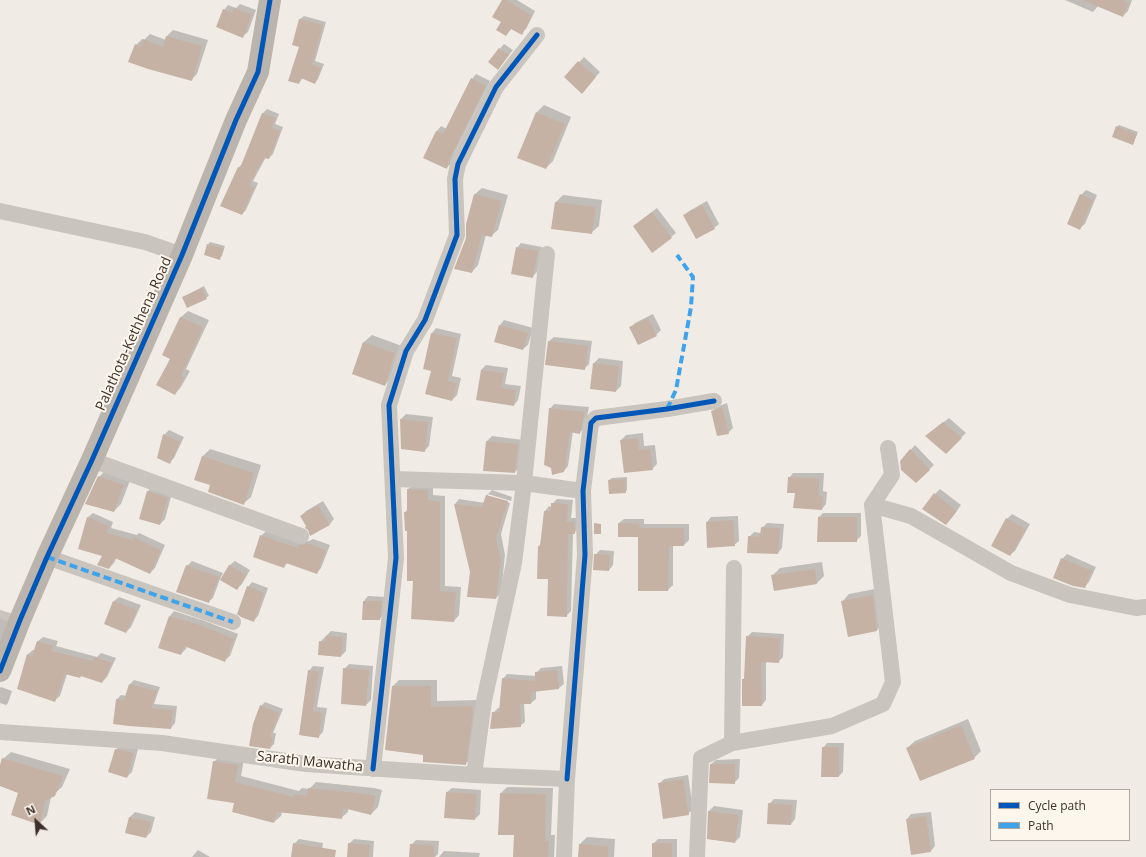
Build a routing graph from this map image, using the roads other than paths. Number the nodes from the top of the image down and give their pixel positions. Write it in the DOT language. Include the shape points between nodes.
graph roads {
  1 [pos="270,0"];
  2 [pos="537,35"];
  3 [pos="0,211"];
  4 [pos="547,254"];
  5 [pos="182,255"];
  6 [pos="714,401"];
  7 [pos="888,448"];
  8 [pos="92,460"];
  9 [pos="392,479"];
  10 [pos="524,483"];
  11 [pos="583,491"];
  12 [pos="872,505"];
  13 [pos="301,536"];
  14 [pos="47,557"];
  15 [pos="734,568"];
  16 [pos="1146,608"];
  17 [pos="10,617"];
  18 [pos="233,622"];
  19 [pos="0,671"];
  20 [pos="0,732"];
  21 [pos="732,743"];
  22 [pos="373,769"];
  23 [pos="474,775"];
  24 [pos="567,779"];
  25 [pos="564,857"];
  26 [pos="697,857"];
  1 -- 5 [label="street, Palathota-Kethhena Road" via="258,72"];
  2 -- 9 [label="street" via="496,87 458,164 455,179 457,235 425,320 406,351 389,405"];
  3 -- 5 [label="street" via="146,242"];
  4 -- 10 [label="street"];
  5 -- 8 [label="street, Palathota-Kethhena Road"];
  6 -- 11 [label="street" via="596,418 591,423"];
  7 -- 12 [label="street" via="892,475"];
  8 -- 13 [label="street"];
  8 -- 14 [label="street, Palathota-Kethhena Road"];
  9 -- 10 [label="street"];
  9 -- 22 [label="street" via="396,558"];
  10 -- 11 [label="street"];
  10 -- 23 [label="street" via="514,563 484,701"];
  11 -- 24 [label="street" via="585,555"];
  12 -- 16 [label="street" via="911,516 1011,573 1070,595"];
  12 -- 21 [label="street" via="894,682 883,704 832,726"];
  14 -- 17 [label="street, Palathota-Kethhena Road"];
  14 -- 18 [label="street"];
  15 -- 21 [label="street"];
  17 -- 19 [label="street, Palathota-Kethhena Road"];
  20 -- 22 [label="street, Sarath Mawatha" via="162,743 306,764"];
  21 -- 26 [label="street" via="701,758"];
  22 -- 23 [label="street, Sarath Mawatha"];
  23 -- 24 [label="street, Sarath Mawatha"];
  24 -- 25 [label="street"];
}
